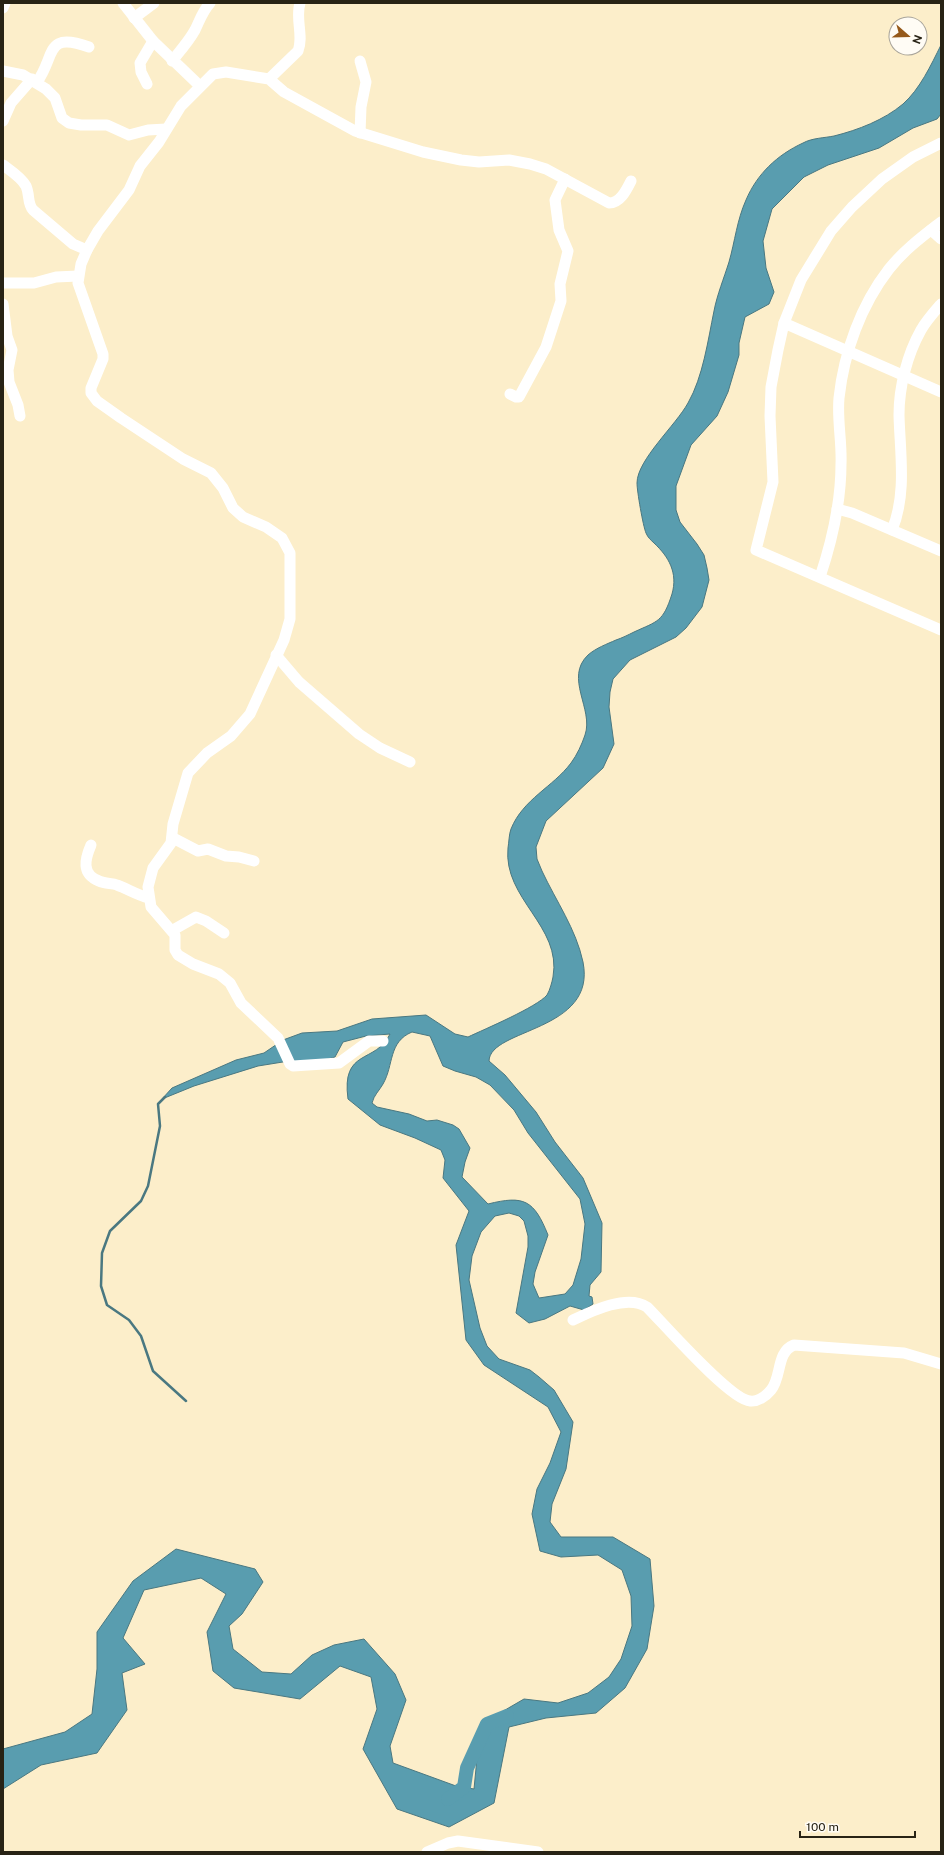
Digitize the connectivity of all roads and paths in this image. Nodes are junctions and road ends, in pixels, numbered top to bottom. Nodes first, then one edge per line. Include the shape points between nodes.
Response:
1 (5, 3) edge
2 (124, 3) edge
3 (154, 3) edge
4 (210, 3) edge
5 (300, 3) edge
6 (3, 8) edge
7 (134, 18) junction
8 (153, 41) junction
9 (89, 47) dead end
10 (172, 61) junction
11 (360, 61) dead end
12 (3, 71) edge
13 (269, 79) junction
14 (34, 80) junction
15 (147, 84) dead end
16 (200, 86) junction
17 (3, 120) edge
18 (166, 130) junction
19 (360, 133) junction
20 (941, 147) edge
21 (3, 165) edge
22 (565, 179) junction
23 (631, 181) dead end
24 (941, 222) edge
25 (931, 230) junction
26 (941, 238) edge
27 (87, 250) junction
28 (78, 276) junction
29 (3, 283) edge
30 (3, 304) edge
31 (941, 304) edge
32 (930, 318) junction
33 (941, 322) edge
34 (784, 324) junction
35 (849, 352) junction
36 (904, 376) junction
37 (941, 392) edge
38 (510, 394) dead end
39 (20, 416) dead end
40 (837, 509) junction
41 (892, 530) junction
42 (941, 551) edge
43 (820, 577) junction
44 (941, 630) edge
45 (276, 655) junction
46 (410, 762) dead end
47 (173, 838) junction
48 (90, 845) dead end
49 (254, 862) dead end
50 (149, 898) junction
51 (173, 930) junction
52 (224, 933) dead end
53 (383, 1041) dead end
54 (573, 1320) dead end
55 (941, 1364) edge
56 (428, 1852) edge
57 (538, 1852) edge

1 - 6 street
2 - 7 street
3 - 7 street
4 - 10 street via 189,39
5 - 13 street via 298,51
7 - 8 street
8 - 10 street
8 - 15 street via 140,63
9 - 14 street via 73,41 61,42 52,50
10 - 16 street
11 - 19 street via 366,82 361,107
12 - 14 street
13 - 16 street via 220,72
13 - 19 street via 284,92
14 - 17 street via 11,103
14 - 18 street via 55,98 62,118 69,123 107,125 129,135 148,130
16 - 18 street via 181,106
18 - 27 street via 140,166 129,190
19 - 22 street via 423,152 461,160 509,160 530,164
20 - 34 street via 913,157 882,179 852,207 831,231 816,254
21 - 27 street via 22,181 33,210 73,244
22 - 23 street via 609,203 618,200
22 - 38 street via 555,200 559,230 568,251 560,284 561,301 551,335 531,378 519,397
24 - 25 street
25 - 26 street
25 - 35 street via 916,240 890,268 873,293 859,319
27 - 28 street
28 - 29 street via 56,277 34,283
28 - 45 street via 80,292 103,354 91,388 91,393 97,401 183,459 211,473 223,488 233,508 243,517 274,532 287,545 291,563 290,619 284,640
30 - 39 street via 6,331 12,350 8,370 9,382
31 - 32 street
32 - 33 street
32 - 36 street via 921,330 909,356
34 - 35 street
34 - 43 street via 772,387 770,416 773,482 756,550
35 - 36 street
35 - 40 street via 839,398 841,464
36 - 37 street
36 - 41 street via 899,415 902,450 901,486 898,515
40 - 41 street
40 - 43 street
41 - 42 street
43 - 44 street
45 - 46 street via 298,682 359,734 380,748
45 - 47 street via 250,714 231,736 207,754 188,773 173,824
47 - 49 street via 198,851 208,849
47 - 50 street via 151,874
48 - 50 street via 85,866 92,877
50 - 51 street via 151,907
51 - 52 street via 196,917
51 - 53 street via 178,955 225,978 241,1003 278,1038 290,1064 299,1066 339,1063 369,1041
54 - 55 street via 599,1308 639,1302 647,1307 712,1374 740,1398 751,1402 771,1391 776,1383 783,1355 787,1349 794,1346 904,1353
56 - 57 street via 458,1841

